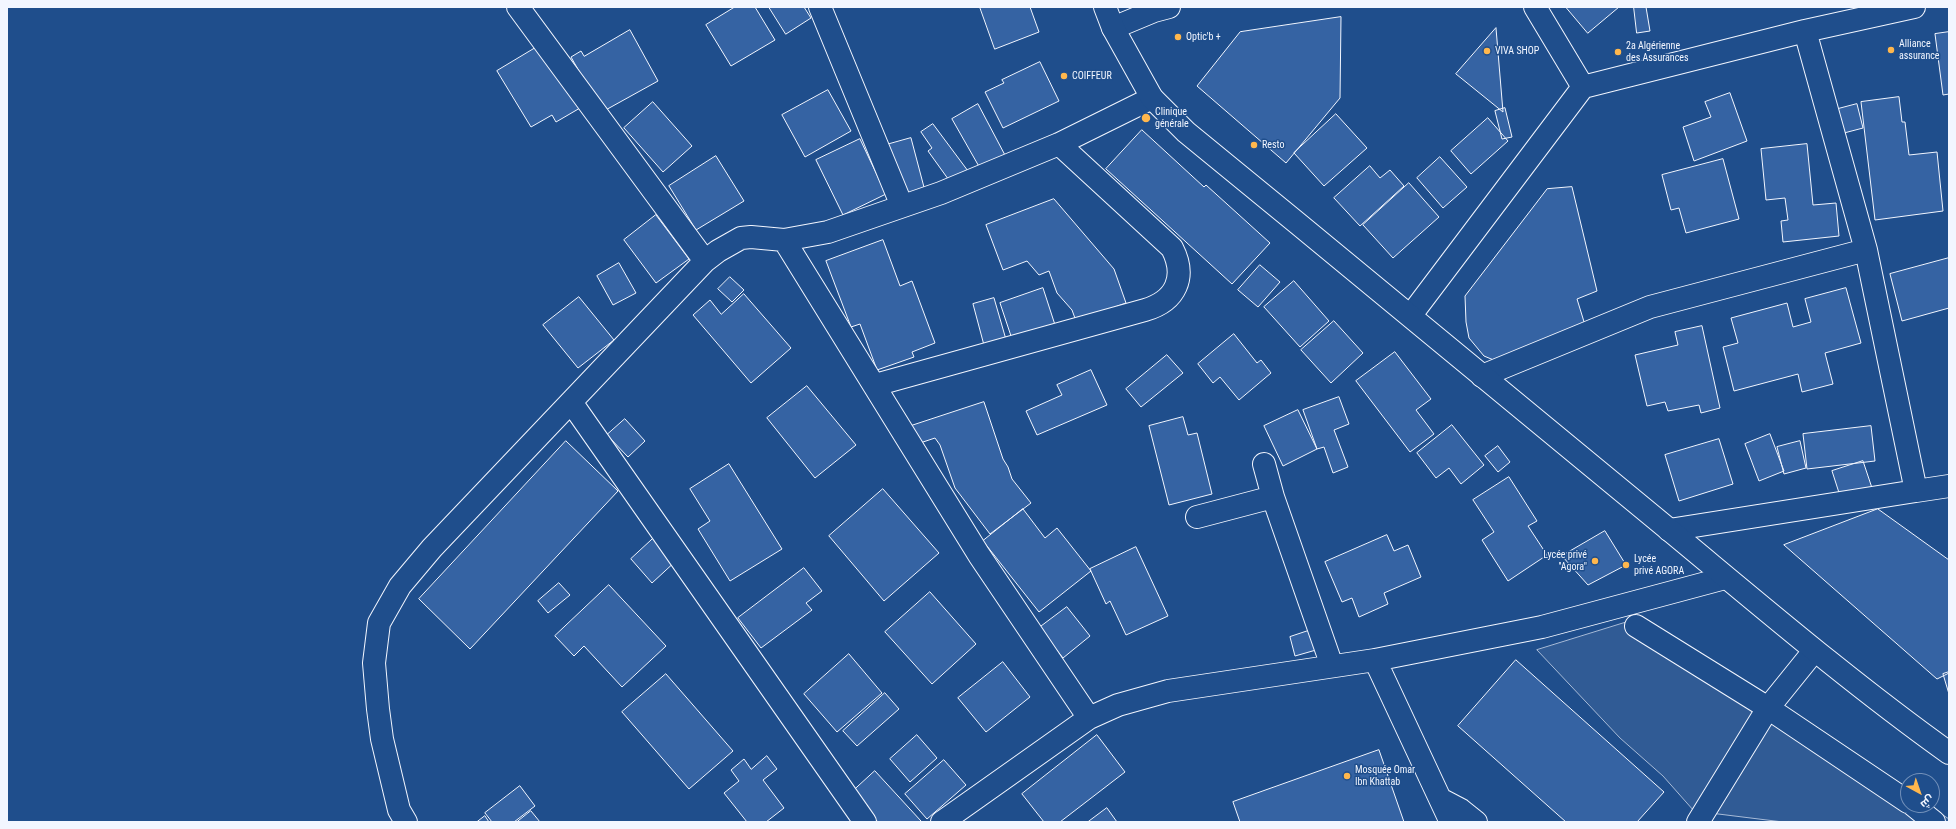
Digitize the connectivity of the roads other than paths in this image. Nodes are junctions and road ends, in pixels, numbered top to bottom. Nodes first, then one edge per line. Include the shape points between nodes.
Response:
1 (518, 7) edge
2 (820, 7) edge
3 (1105, 7) edge
4 (1169, 7) edge
5 (1535, 7) edge
6 (1914, 7) edge
7 (1113, 28) junction
8 (1805, 31) junction
9 (1583, 88) junction
10 (1152, 98) junction
11 (1060, 144) junction
12 (902, 206) junction
13 (784, 240) junction
14 (1866, 250) junction
15 (704, 261) junction
16 (1411, 315) junction
17 (1482, 376) junction
18 (875, 385) junction
19 (571, 402) junction
20 (1264, 464) dead end
21 (1949, 486) edge
22 (1916, 491) junction
23 (1273, 497) junction
24 (1197, 517) dead end
25 (1668, 530) junction
26 (1725, 578) junction
27 (1636, 626) dead end
28 (1814, 651) junction
29 (1375, 660) junction
30 (1332, 666) junction
31 (1768, 708) junction
32 (1089, 718) junction
33 (1949, 753) edge
34 (1900, 797) edge
35 (1440, 799) junction
36 (1923, 813) edge
37 (406, 822) edge
38 (865, 822) edge
39 (942, 822) edge
40 (1450, 822) edge
41 (1476, 822) edge
42 (1698, 822) edge
43 (1934, 822) edge

1 - 15 street
2 - 12 street
3 - 7 street
4 - 7 street
5 - 9 street
6 - 8 street
7 - 10 street
8 - 9 street
8 - 14 street
9 - 16 street
10 - 11 street
10 - 16 street via 1186,132
11 - 12 street via 982,177
11 - 18 street via 1172,248 1178,260 1180,274 1169,298 1158,306 1145,310
12 - 13 street via 828,232
13 - 15 street via 741,238
13 - 18 street
14 - 17 street via 1650,307
14 - 22 street
15 - 19 street
16 - 17 street
17 - 25 street
18 - 32 street via 979,554
19 - 37 street via 432,548 400,586 380,623 374,663 382,740 399,810
19 - 38 street
20 - 23 street
21 - 22 street
22 - 25 street
23 - 24 street
23 - 30 street
25 - 26 street
26 - 28 street
26 - 29 street via 1542,627
27 - 31 street
28 - 31 street
28 - 33 street
29 - 30 street
29 - 35 street
30 - 32 street via 1168,691 1118,704
31 - 34 street
31 - 42 street
32 - 39 street
35 - 40 street
35 - 41 street via 1461,810
36 - 43 street

